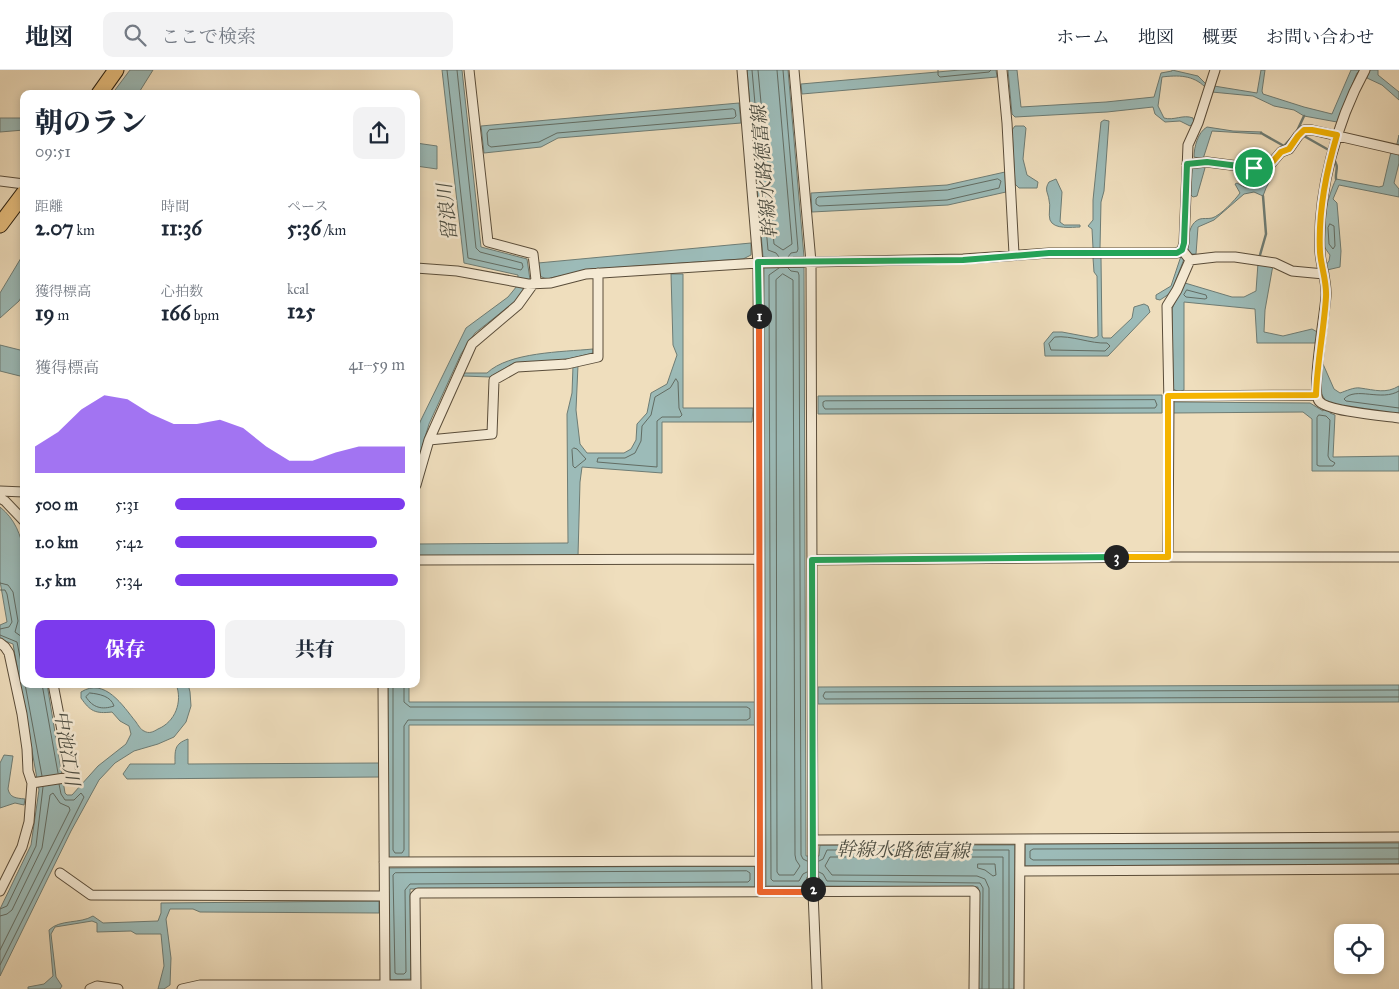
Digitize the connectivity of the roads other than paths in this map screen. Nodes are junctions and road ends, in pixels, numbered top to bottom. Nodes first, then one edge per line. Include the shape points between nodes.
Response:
1 (116, 70) edge
2 (469, 70) edge
3 (742, 70) edge
4 (794, 70) edge
5 (1002, 70) edge
6 (1215, 70) edge
7 (1365, 70) edge
8 (102, 90) edge
9 (1337, 135) junction
10 (1397, 150) edge
11 (1187, 164) junction
12 (0, 181) edge
13 (20, 184) edge
14 (20, 198) edge
15 (0, 225) edge
16 (1014, 254) junction
17 (1186, 255) junction
18 (758, 262) junction
19 (811, 262) junction
20 (420, 268) edge
21 (598, 273) junction
22 (1324, 274) junction
23 (531, 284) junction
24 (1316, 395) junction
25 (1169, 403) junction
26 (1399, 418) edge
27 (429, 440) junction
28 (420, 471) edge
29 (0, 491) edge
30 (20, 492) edge
31 (0, 498) edge
32 (20, 517) edge
33 (1168, 557) junction
34 (1399, 557) edge
35 (759, 559) junction
36 (420, 560) edge
37 (812, 560) junction
38 (0, 643) edge
39 (54, 688) edge
40 (383, 688) edge
41 (32, 783) junction
42 (1399, 837) edge
43 (1020, 839) junction
44 (813, 840) junction
45 (760, 861) junction
46 (384, 862) junction
47 (1399, 869) edge
48 (1020, 871) junction
49 (60, 873) dead end
50 (0, 891) edge
51 (760, 892) junction
52 (813, 892) junction
53 (384, 896) junction
54 (385, 985) junction
55 (285, 987) edge
56 (416, 987) edge
57 (90, 989) edge
58 (118, 989) edge
59 (182, 989) edge
60 (817, 989) edge
61 (974, 989) edge
62 (1019, 989) edge

1 - 8 highway
2 - 23 street via 488,242 533,254 536,280
3 - 18 street
4 - 19 street
5 - 16 street
6 - 11 street via 1188,145
7 - 9 street
9 - 10 street
9 - 11 street via 1304,130 1269,166
9 - 22 street via 1320,227
11 - 17 street
12 - 13 street
14 - 15 highway
16 - 17 street
16 - 19 street via 963,260
17 - 22 street via 1235,257 1274,263 1292,271
17 - 25 street via 1176,292 1167,306
18 - 19 street
18 - 21 street
18 - 35 street
19 - 37 street
20 - 23 street via 457,271
21 - 23 street
21 - 27 street via 598,357 567,364 517,367 494,380 492,434
22 - 24 street via 1326,297
23 - 27 street via 518,305 472,344
24 - 25 street
24 - 26 street via 1318,401 1329,407
25 - 33 street
27 - 28 street
29 - 30 street
31 - 32 street
33 - 34 street
33 - 37 street
35 - 36 street
35 - 45 street
37 - 44 street
38 - 41 street via 9,653
39 - 41 street via 71,777
40 - 46 street
41 - 50 street via 29,822 22,847
42 - 43 street
43 - 44 street
43 - 48 street
44 - 52 street
45 - 46 street
45 - 51 street
46 - 53 street
47 - 48 street
48 - 62 street
49 - 53 street via 91,895
51 - 52 street
51 - 56 street via 418,894 415,896
52 - 60 street
52 - 61 street via 973,892
53 - 54 street
54 - 55 street
54 - 56 street
55 - 59 street via 200,985
57 - 58 street via 97,986

